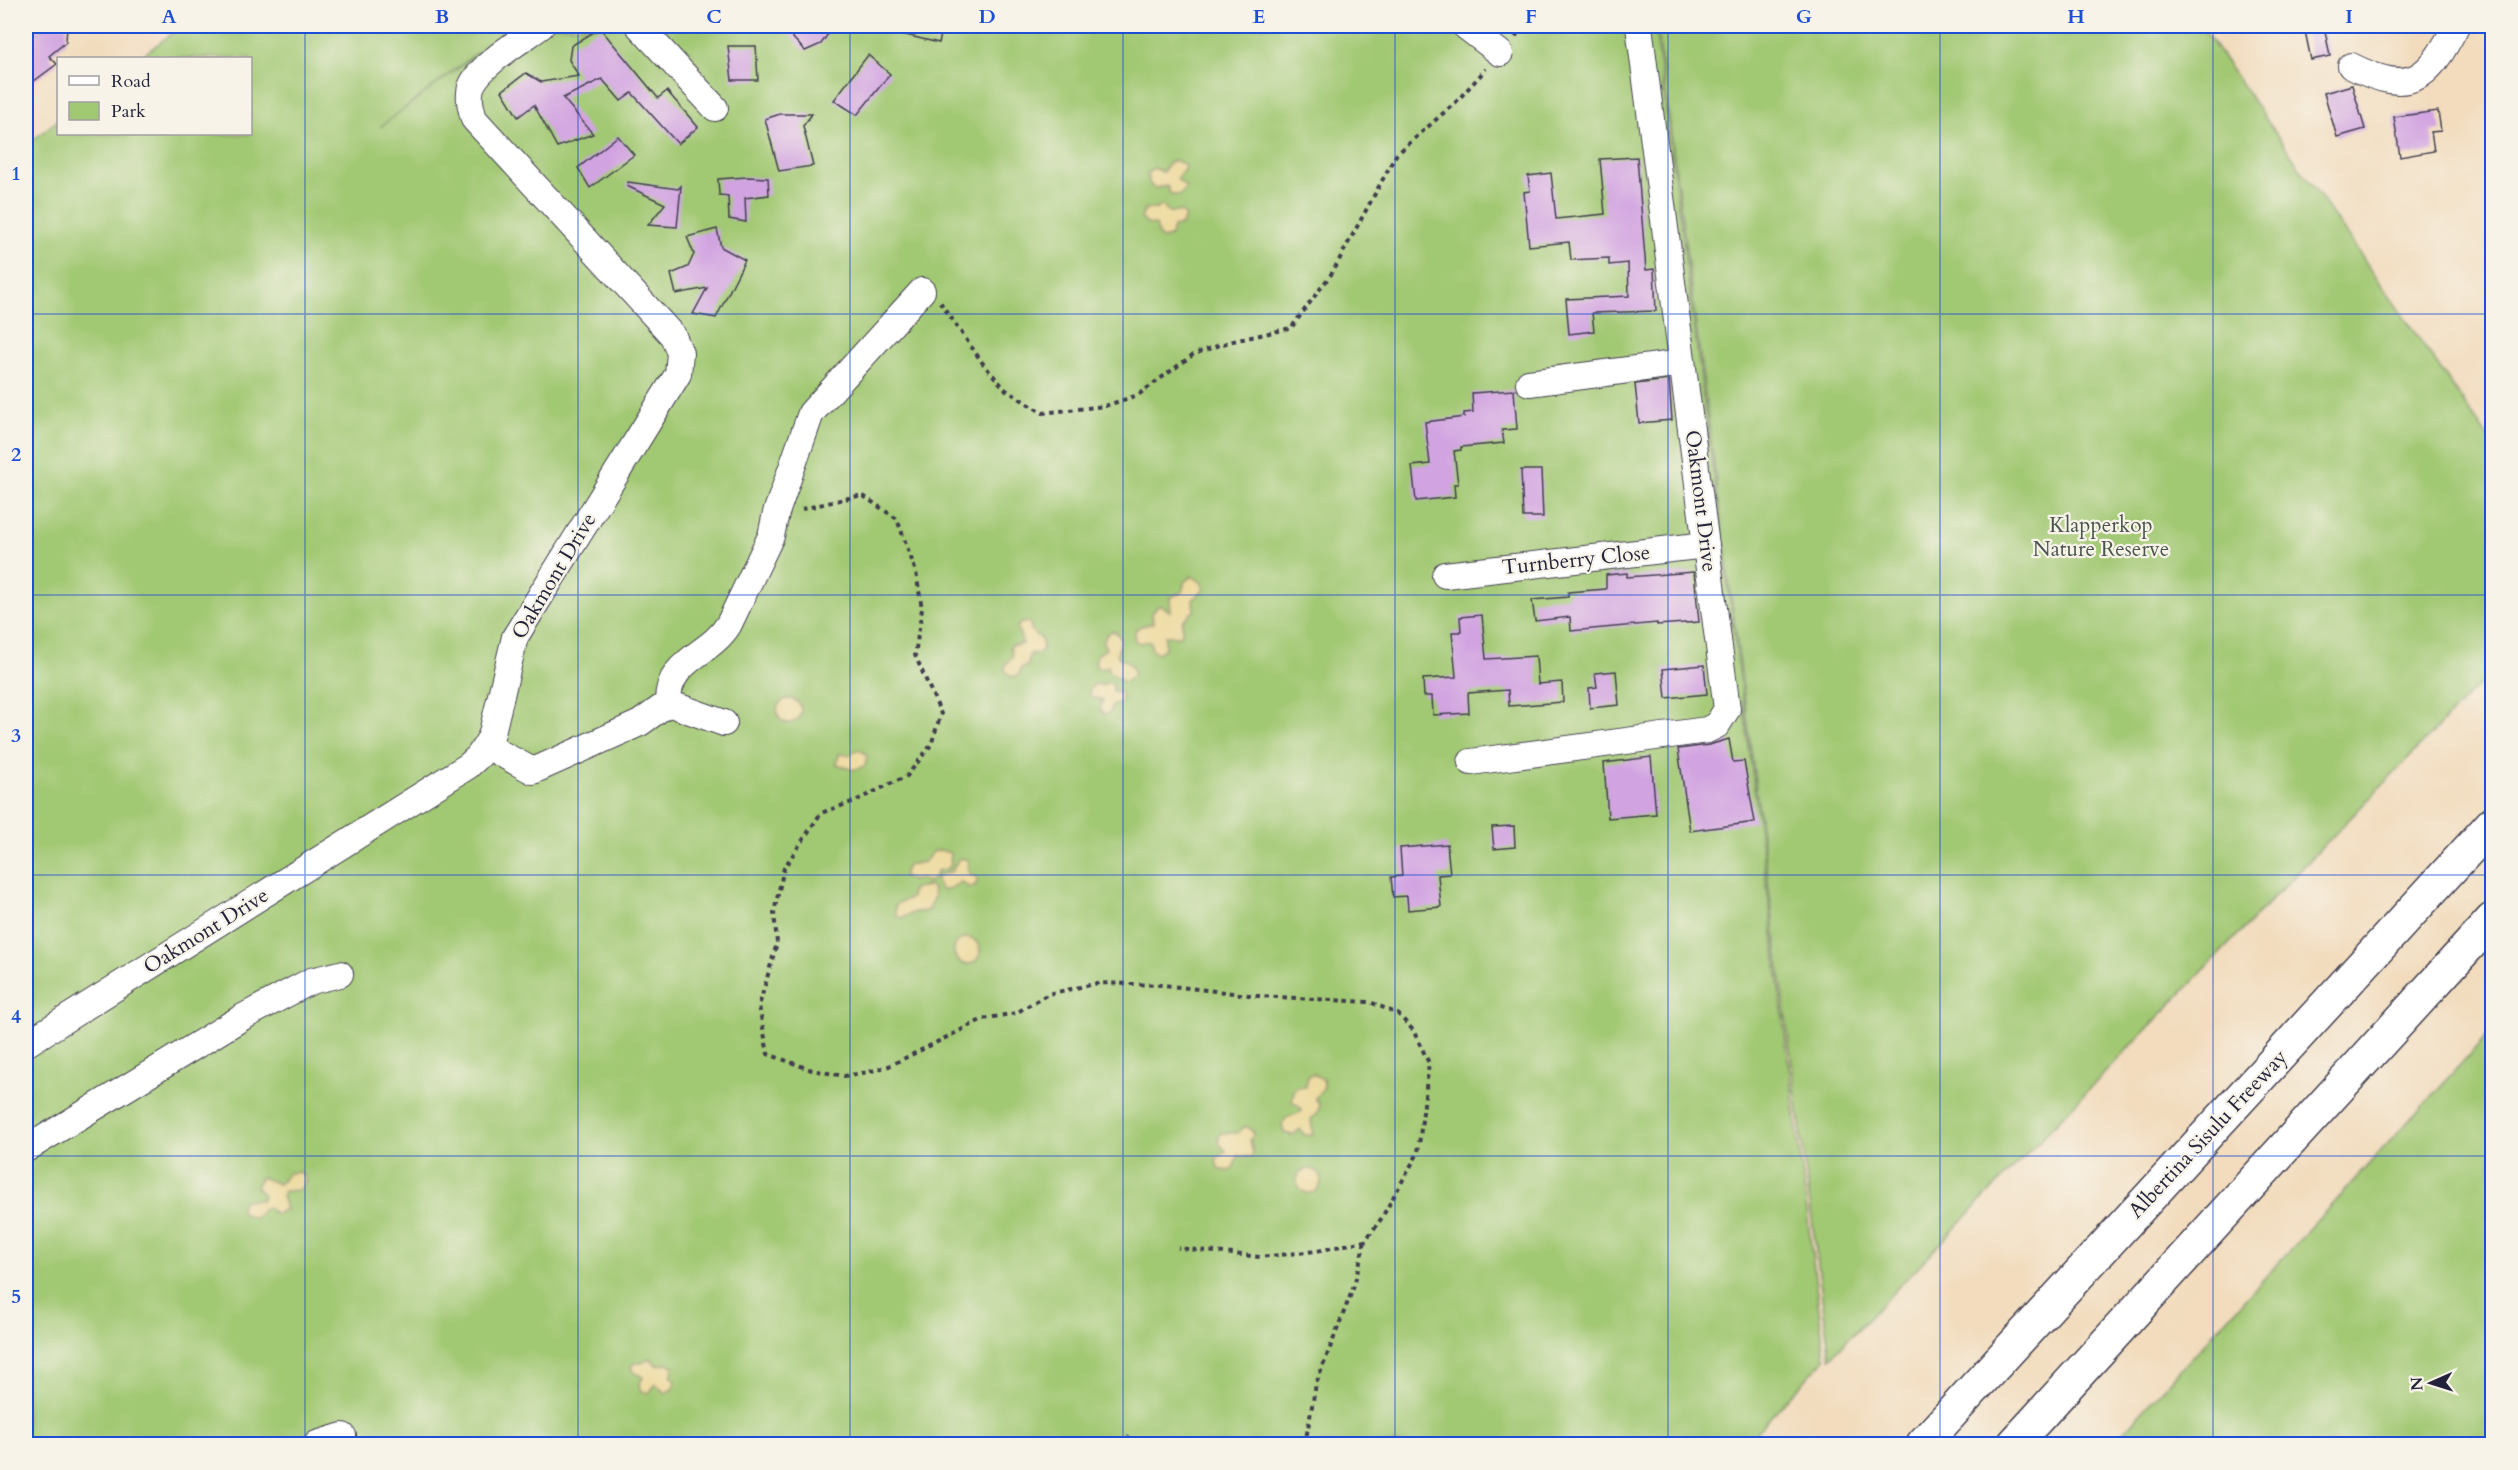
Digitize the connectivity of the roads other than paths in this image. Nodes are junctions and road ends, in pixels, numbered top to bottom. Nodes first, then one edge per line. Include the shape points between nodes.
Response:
1 (541, 26) edge
2 (639, 26) edge
3 (1464, 26) edge
4 (1639, 26) edge
5 (2456, 26) edge
6 (1500, 54) road end
7 (2351, 66) dead end
8 (715, 108) dead end
9 (922, 291) road end
10 (1682, 363) junction
11 (1529, 383) dead end
12 (1706, 545) junction
13 (1445, 575) dead end
14 (668, 703) junction
15 (724, 723) dead end
16 (487, 746) junction
17 (1471, 762) dead end
18 (2493, 824) edge
19 (2493, 920) edge
20 (340, 974) dead end
21 (26, 1044) edge
22 (26, 1149) edge
23 (343, 1436) dead end
24 (317, 1444) edge
25 (1923, 1444) edge
26 (2014, 1444) edge

1 - 16 street, Oakmont Drive via 481,72 471,85 474,119 673,336 681,359 674,381 515,637 495,727
2 - 8 street
3 - 6 street
4 - 10 street, Oakmont Drive
5 - 7 street via 2436,60 2418,79 2385,80
9 - 14 street via 811,413 771,536 722,636 679,668 667,692
10 - 11 street
10 - 12 street, Oakmont Drive
12 - 13 street, Turnberry Close
12 - 17 street, Oakmont Drive via 1727,701 1726,714 1717,725 1701,731
14 - 15 street
14 - 16 street via 640,723 533,771
16 - 21 street, Oakmont Drive via 468,766
18 - 25 highway, Albertina Sisulu Freeway
19 - 26 highway
20 - 22 street via 311,981 243,1017
23 - 24 street

